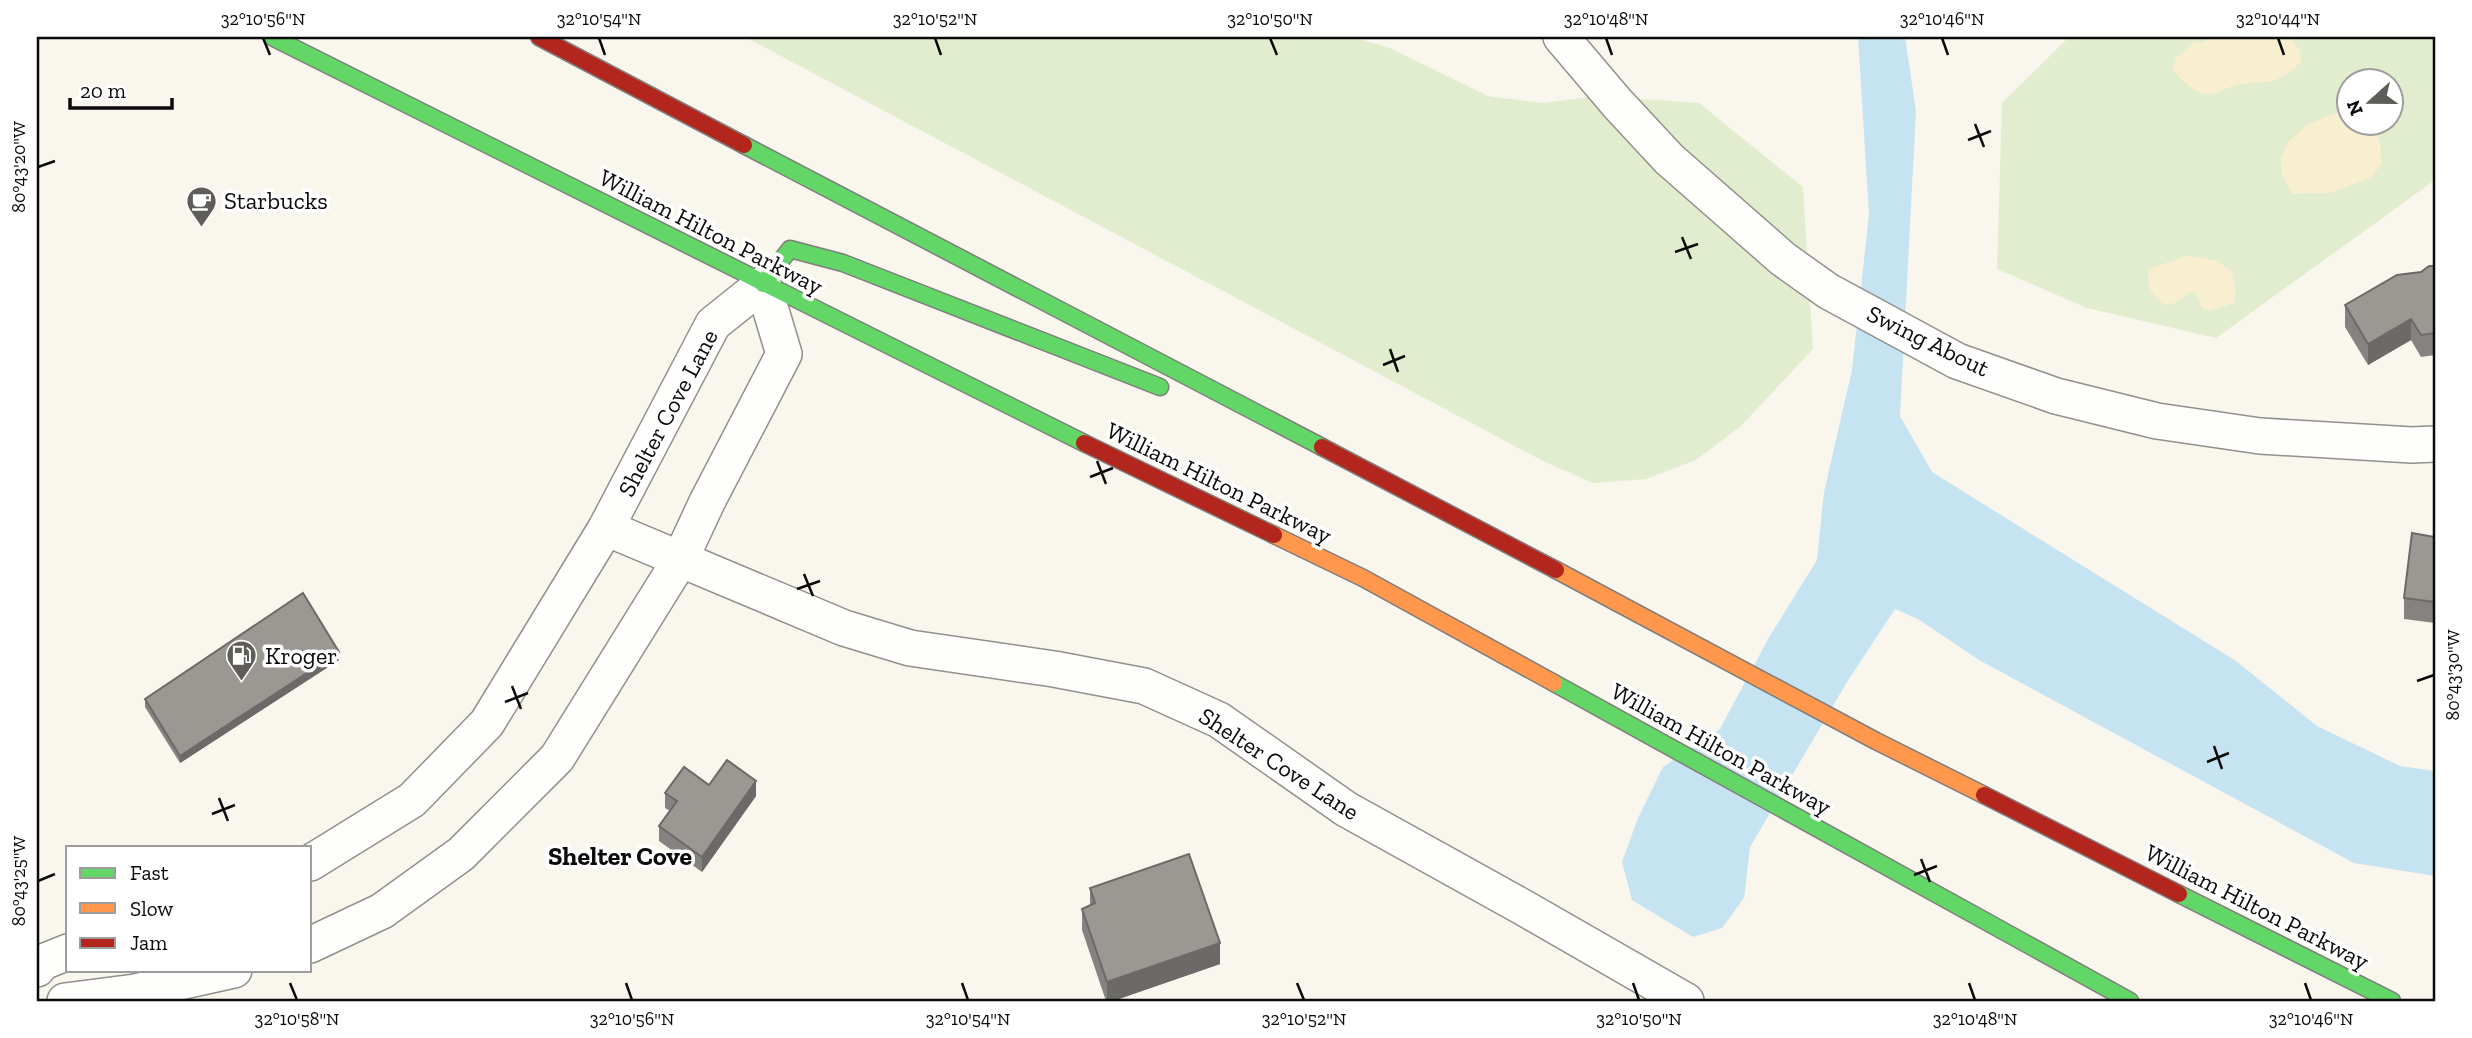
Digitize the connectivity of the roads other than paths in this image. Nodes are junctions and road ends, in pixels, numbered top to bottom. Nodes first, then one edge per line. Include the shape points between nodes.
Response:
1 (272, 37) edge
2 (539, 37) edge
3 (1562, 37) edge
4 (763, 284) junction
5 (1175, 393) dead end
6 (1213, 408) dead end
7 (2435, 444) edge
8 (1340, 457) junction
9 (606, 528) junction
10 (680, 560) junction
11 (312, 862) edge
12 (312, 943) edge
13 (66, 953) edge
14 (37, 969) edge
15 (225, 972) edge
16 (37, 993) edge
17 (58, 1001) edge
18 (65, 1001) edge
19 (1686, 1001) edge
20 (2130, 1001) edge
21 (2392, 1001) edge

1 - 4 highway, William Hilton Parkway
2 - 8 highway, William Hilton Parkway
3 - 7 street, Swing About via 1669,159 1783,259 1847,302 1957,361 2044,392 2157,421 2260,436
4 - 5 highway via 790,249 844,263
4 - 9 street, Shelter Cove Lane via 713,324
4 - 10 street via 784,354
4 - 20 highway, William Hilton Parkway via 1363,578
6 - 8 highway
8 - 21 highway, William Hilton Parkway via 1876,741
9 - 10 street, Shelter Cove Lane
9 - 11 street, Shelter Cove Lane via 487,723 412,800
10 - 12 street via 557,758 461,854 382,911
10 - 19 street, Shelter Cove Lane via 844,628 910,648 1144,685 1219,720 1346,809
13 - 14 street
15 - 18 street via 135,992
16 - 17 street

